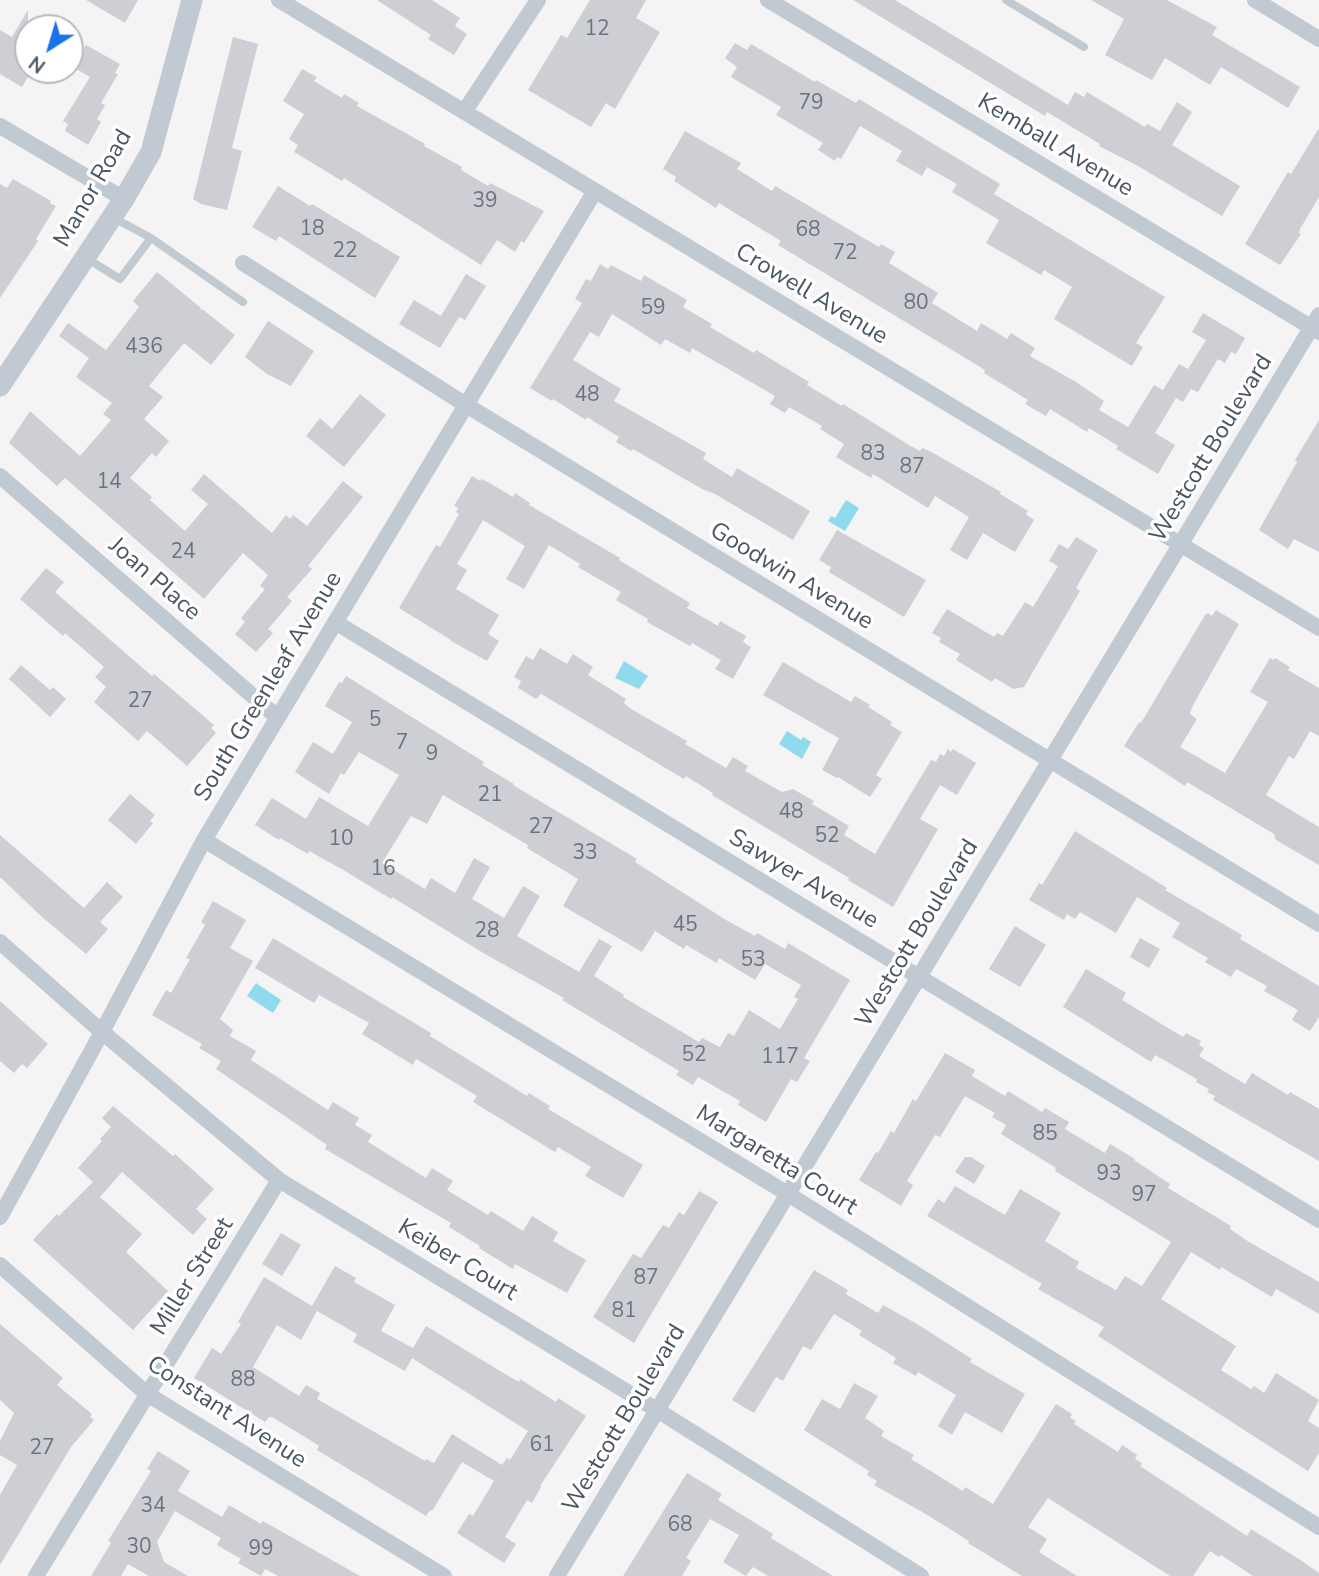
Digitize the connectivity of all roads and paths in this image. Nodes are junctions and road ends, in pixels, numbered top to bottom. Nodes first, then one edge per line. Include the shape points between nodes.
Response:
1 (192, 0) edge
2 (279, 0) edge
3 (538, 0) edge
4 (768, 0) edge
5 (1006, 0) edge
6 (1255, 0) edge
7 (1319, 39) edge
8 (1084, 47) dead end
9 (464, 112) junction
10 (0, 126) edge
11 (595, 191) junction
12 (124, 199) junction
13 (111, 217) junction
14 (151, 238) junction
15 (85, 257) junction
16 (243, 263) dead end
17 (243, 302) dead end
18 (1317, 325) edge
19 (0, 386) edge
20 (466, 405) junction
21 (0, 477) edge
22 (1181, 544) junction
23 (335, 622) junction
24 (1319, 628) edge
25 (277, 717) junction
26 (1049, 761) junction
27 (204, 841) junction
28 (1319, 924) edge
29 (0, 942) edge
30 (919, 977) junction
31 (102, 1032) junction
32 (279, 1180) junction
33 (788, 1194) junction
34 (0, 1217) edge
35 (1319, 1220) edge
36 (0, 1265) edge
37 (147, 1394) junction
38 (657, 1410) junction
39 (1319, 1527) edge
40 (36, 1576) edge
41 (444, 1576) edge
42 (556, 1576) edge
43 (922, 1576) edge

1 - 12 street, Manor Road via 151,152
2 - 9 street, Crowell Avenue
3 - 9 street
4 - 18 street, Kemball Avenue
5 - 8 lane
6 - 7 street
9 - 11 street, Crowell Avenue
10 - 12 street
11 - 20 street, South Greenleaf Avenue
11 - 22 street, Crowell Avenue
12 - 13 street, Manor Road
13 - 14 lane
13 - 15 street, Manor Road
14 - 15 lane via 120,279
14 - 17 lane
15 - 19 street, Manor Road
16 - 20 street, Goodwin Avenue
18 - 22 street, Westcott Boulevard
20 - 23 street, South Greenleaf Avenue
20 - 26 street, Goodwin Avenue
21 - 25 street, Joan Place
22 - 24 street, Crowell Avenue
22 - 26 street, Westcott Boulevard
23 - 25 street, South Greenleaf Avenue
23 - 30 street, Sawyer Avenue
25 - 27 street, South Greenleaf Avenue
26 - 28 street, Goodwin Avenue
26 - 30 street, Westcott Boulevard
27 - 31 street, South Greenleaf Avenue
27 - 33 street, Margaretta Court
29 - 31 street, Keiber Court
30 - 33 street, Westcott Boulevard
30 - 35 street, Sawyer Avenue
31 - 32 street, Keiber Court
31 - 34 street, South Greenleaf Avenue
32 - 37 street, Miller Street
32 - 38 street, Keiber Court
33 - 38 street, Westcott Boulevard
33 - 39 street, Margaretta Court
36 - 37 street, Constant Avenue
37 - 40 street, Miller Street
37 - 41 street, Constant Avenue
38 - 42 street, Westcott Boulevard
38 - 43 street, Keiber Court

